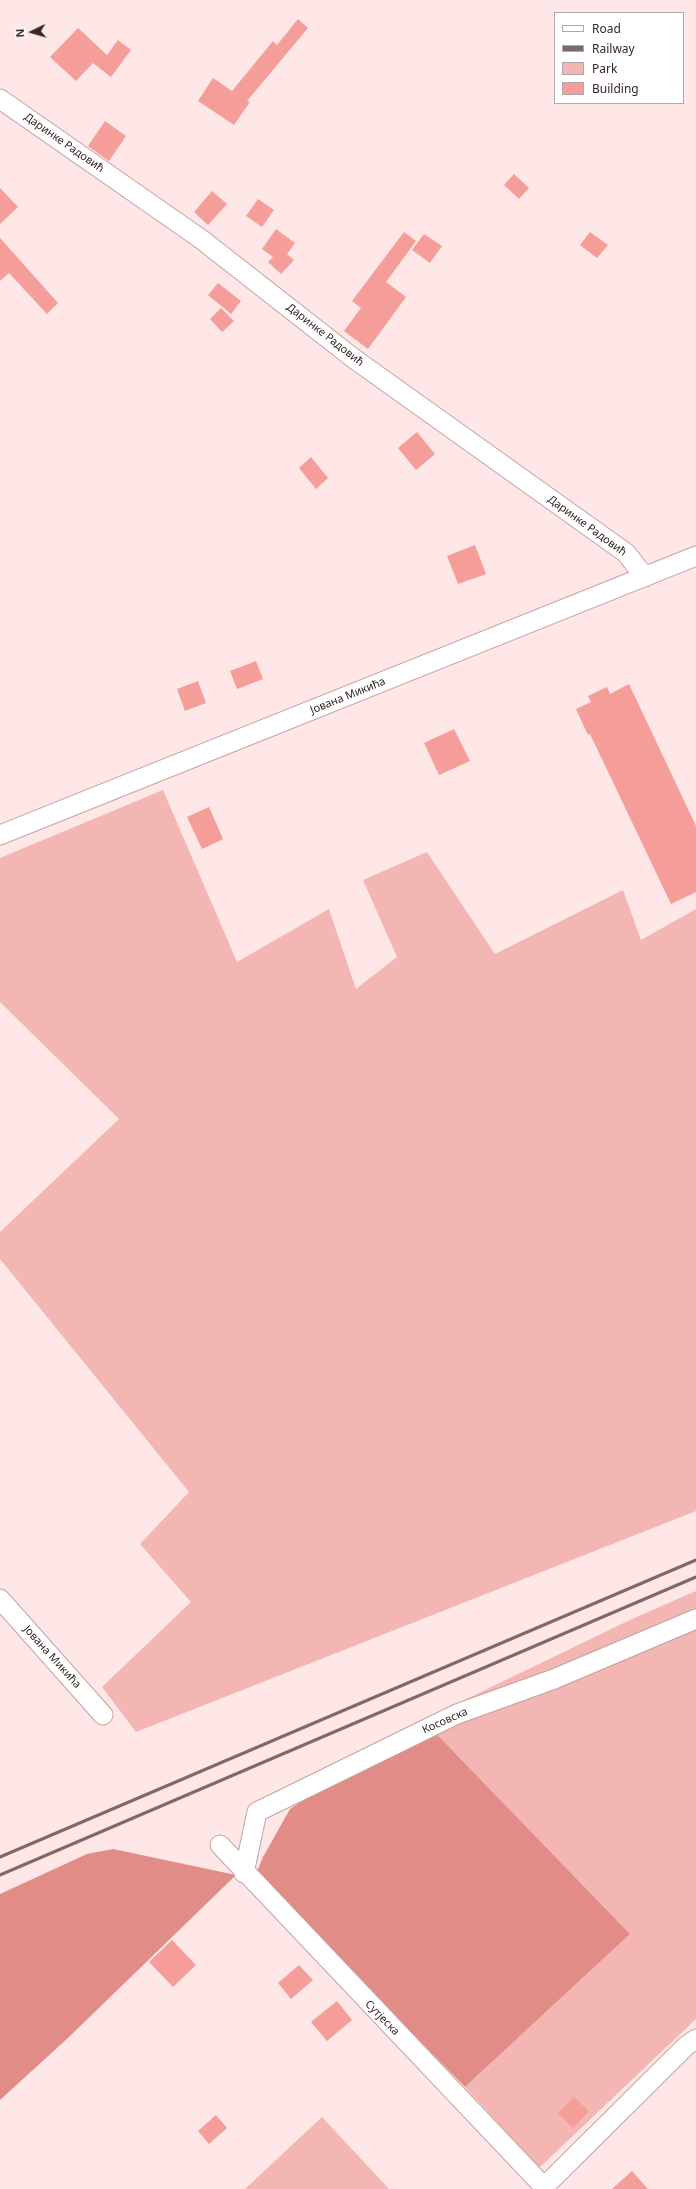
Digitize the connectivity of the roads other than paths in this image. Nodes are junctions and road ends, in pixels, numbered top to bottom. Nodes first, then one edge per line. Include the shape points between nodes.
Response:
1 (0, 99) edge
2 (696, 556) edge
3 (645, 576) junction
4 (0, 835) edge
5 (0, 1599) edge
6 (696, 1618) edge
7 (103, 1714) dead end
8 (220, 1845) dead end
9 (244, 1872) junction
10 (696, 2039) edge
11 (545, 2188) edge

1 - 3 street, Даринке Радовић via 201,239 353,358 626,553
2 - 3 street, Јована Микића
3 - 4 street, Јована Микића
5 - 7 street, Јована Микића
6 - 9 street, Косовска via 554,1679 457,1714 257,1812
8 - 9 street, Сутјеска
9 - 11 street, Сутјеска
10 - 11 street via 686,2046

